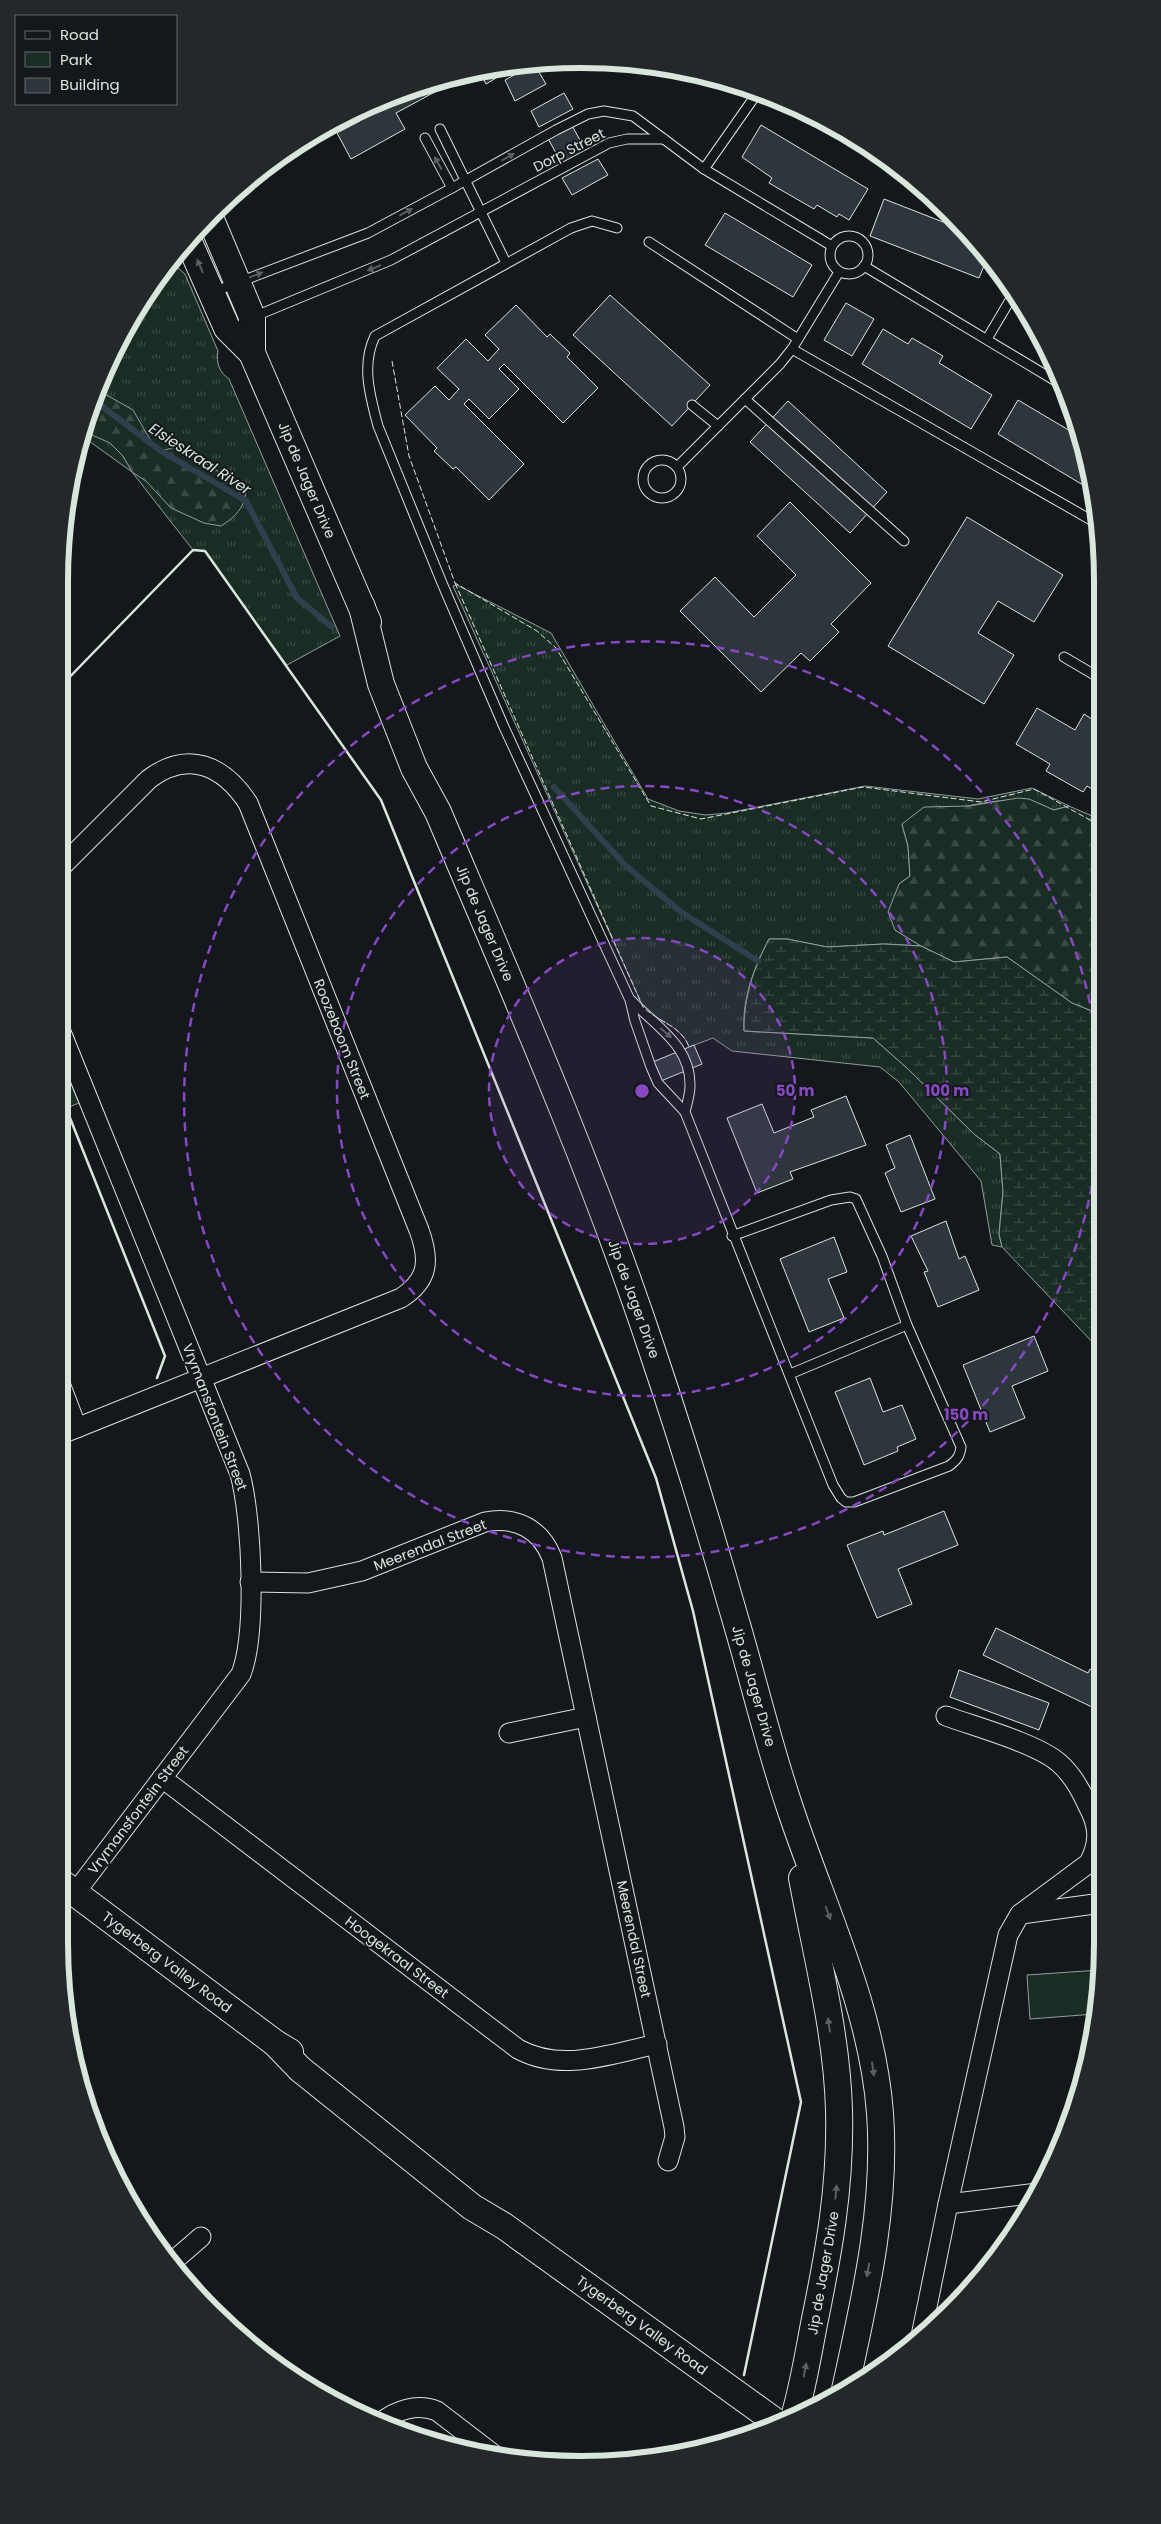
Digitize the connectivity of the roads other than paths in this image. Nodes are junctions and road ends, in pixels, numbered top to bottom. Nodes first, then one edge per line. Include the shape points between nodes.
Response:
1 (754, 98) edge
2 (440, 129) dead end
3 (425, 138) dead end
4 (664, 140) junction
5 (704, 169) junction
6 (466, 181) junction
7 (452, 188) junction
8 (480, 214) junction
9 (213, 224) edge
10 (617, 228) dead end
11 (649, 242) dead end
12 (832, 246) junction
13 (191, 247) edge
14 (506, 263) junction
15 (864, 266) junction
16 (839, 272) junction
17 (238, 282) junction
18 (211, 293) junction
19 (1010, 300) edge
20 (240, 323) junction
21 (798, 339) junction
22 (987, 339) junction
23 (792, 349) junction
24 (1052, 378) edge
25 (745, 399) junction
26 (692, 405) dead end
27 (718, 426) junction
28 (677, 467) junction
29 (1089, 519) edge
30 (904, 541) dead end
31 (1064, 657) dead end
32 (1094, 675) edge
33 (68, 861) edge
34 (630, 1000) junction
35 (68, 1049) edge
36 (685, 1112) junction
37 (732, 1236) junction
38 (907, 1325) junction
39 (790, 1374) junction
40 (202, 1377) junction
41 (68, 1404) edge
42 (77, 1428) junction
43 (68, 1432) edge
44 (250, 1582) junction
45 (946, 1716) dead end
46 (586, 1717) junction
47 (509, 1733) dead end
48 (162, 1778) junction
49 (787, 1801) junction
50 (1094, 1812) edge
51 (1094, 1854) edge
52 (68, 1886) edge
53 (68, 1888) edge
54 (1094, 1904) edge
55 (1020, 1914) junction
56 (657, 2044) junction
57 (668, 2161) dead end
58 (1028, 2194) edge
59 (948, 2204) junction
60 (201, 2237) dead end
61 (176, 2259) edge
62 (923, 2325) edge
63 (846, 2382) edge
64 (796, 2409) edge
65 (388, 2418) edge
66 (772, 2419) edge
67 (485, 2448) edge

1 - 5 lane
2 - 6 lane
7 -> 3 lane
4 - 5 lane
6 -> 4 lane, Dorp Street via 556,130 604,110 633,116
4 - 8 lane, Dorp Street via 627,139 608,143
5 - 12 lane
6 - 7 lane, Dorp Street
6 - 8 lane
17 -> 7 lane, Dorp Street via 368,232
8 - 14 lane
8 -> 20 lane, Dorp Street via 391,260
9 - 17 main road, Jip de Jager Drive
10 - 14 lane via 600,222 581,223
11 - 21 lane
12 - 15 lane via 847,236 859,239 867,248
12 - 16 lane via 831,263
18 -> 13 main road, Jip de Jager Drive
14 - 34 lane via 375,336 368,350 369,394 378,426 442,583
15 - 16 lane via 856,273
15 - 22 lane
16 - 21 lane
17 - 18 lane, Dorp Street
17 - 20 main road, Jip de Jager Drive
18 - 20 main road, Jip de Jager Drive
19 - 22 lane
20 - 49 main road, Jip de Jager Drive via 362,607 381,684 414,768 438,812 575,1136 695,1479
21 - 23 lane
22 - 24 lane
23 - 25 lane
23 - 29 lane
25 - 27 lane
25 - 30 lane
26 - 27 lane
27 - 28 lane
28 - 28 lane via 681,479 673,494 657,498 647,492 642,481 649,465 666,460
31 - 32 lane
33 - 40 street, Roozeboom Street via 160,771 190,763 206,766 226,776 248,803 424,1245 427,1258 421,1280 400,1298
34 - 36 lane via 658,1083
34 -> 36 lane via 680,1048 690,1086
35 - 40 street, Vrymansfontein Street
36 - 37 lane
37 - 38 lane via 831,1200 850,1196 856,1199 882,1256
37 - 39 lane
38 - 39 lane
38 - 39 lane via 961,1447 960,1455 949,1466 854,1502 846,1502 833,1485
40 - 42 street, Roozeboom Street
40 - 44 street, Vrymansfontein Street via 243,1487 248,1516
41 - 42 street
42 - 43 street, Roozeboom Street
44 - 46 street, Meerendal Street via 308,1583 342,1577 486,1522 518,1522 536,1533 549,1549
44 - 48 street, Vrymansfontein Street via 248,1648 240,1674
45 - 50 street via 1040,1750 1059,1762
46 - 47 street
46 - 56 street, Meerendal Street
48 - 52 street, Vrymansfontein Street
48 - 56 street, Hoogekraal Street via 528,2055 572,2062
49 -> 63 main road, Jip de Jager Drive via 846,1962 872,2058 880,2111 877,2222
64 -> 49 main road, Jip de Jager Drive via 832,2234 839,2108 826,2005
51 - 55 street via 1089,1863
53 - 66 main road, Tygerberg Valley Road via 275,2043 309,2062 365,2102 483,2199 504,2226
54 - 55 street
55 - 59 street via 1008,1935
56 - 57 street, Meerendal Street via 675,2137
58 - 59 street
59 - 62 street
60 - 61 street
65 - 67 street via 401,2410 428,2407

